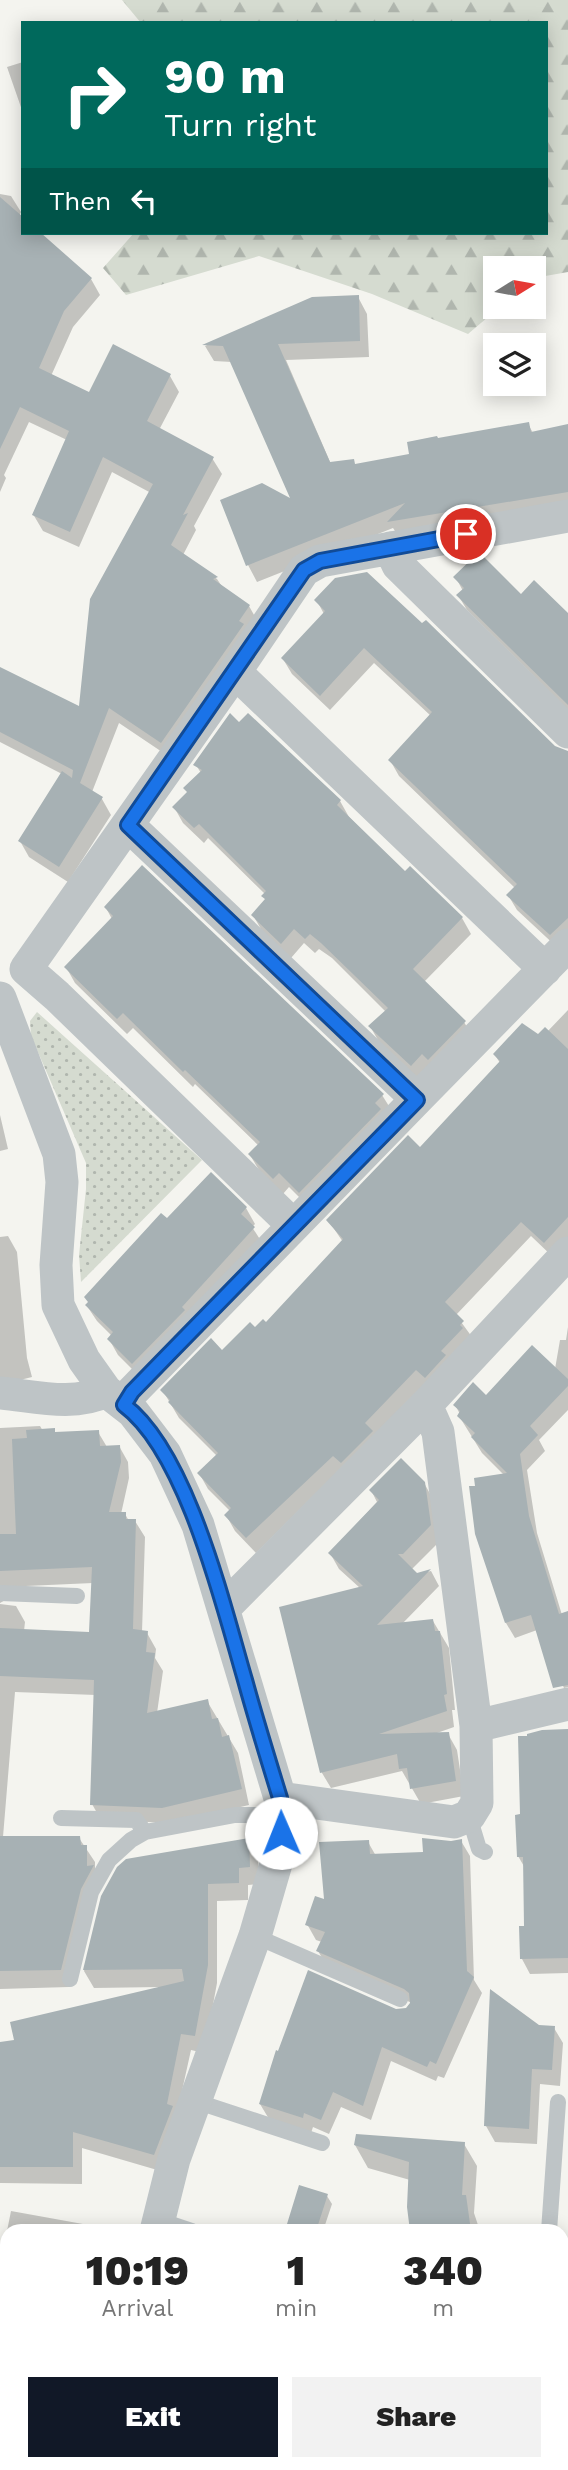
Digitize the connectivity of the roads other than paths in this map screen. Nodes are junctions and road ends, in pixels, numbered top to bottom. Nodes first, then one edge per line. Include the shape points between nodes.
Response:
1 (568, 516) edge
2 (390, 548) junction
3 (235, 672) junction
4 (568, 732) edge
5 (128, 825) junction
6 (568, 945) edge
7 (26, 969) junction
8 (545, 969) junction
9 (0, 999) edge
10 (417, 1100) junction
11 (293, 1225) junction
12 (568, 1253) edge
13 (0, 1394) edge
14 (115, 1398) junction
15 (426, 1405) junction
16 (0, 1593) edge
17 (77, 1596) dead end
18 (224, 1608) junction
19 (568, 1704) edge
20 (476, 1726) junction
21 (281, 1807) junction
22 (469, 1816) junction
23 (61, 1818) dead end
24 (145, 1832) junction
25 (485, 1852) dead end
26 (255, 1936) junction
27 (70, 1979) dead end
28 (400, 1998) dead end
29 (195, 2101) junction
30 (558, 2102) dead end
31 (322, 2143) dead end
32 (158, 2224) edge
33 (549, 2224) edge

1 - 2 street
2 - 3 street via 320,561 304,570
2 - 4 street via 398,565
3 - 5 street
3 - 8 street
5 - 7 street
5 - 10 street
6 - 8 street
7 - 9 street
7 - 11 street
8 - 10 street
9 - 14 street via 59,1154 58,1305 84,1360
10 - 11 street
11 - 14 street via 132,1392
12 - 15 street
13 - 14 street
14 - 18 street via 133,1412 165,1454 198,1525
15 - 18 street
15 - 20 street via 438,1432
16 - 17 lane
18 - 21 street
19 - 20 street
20 - 22 street via 477,1803
21 - 22 street via 454,1822
21 - 24 lane
21 - 26 street via 280,1850
22 - 25 lane via 479,1849
23 - 24 lane via 125,1818 136,1820
24 - 27 lane via 109,1860 90,1892
26 - 28 lane
26 - 29 street
29 - 31 lane
29 - 32 street via 174,2159
30 - 33 lane

